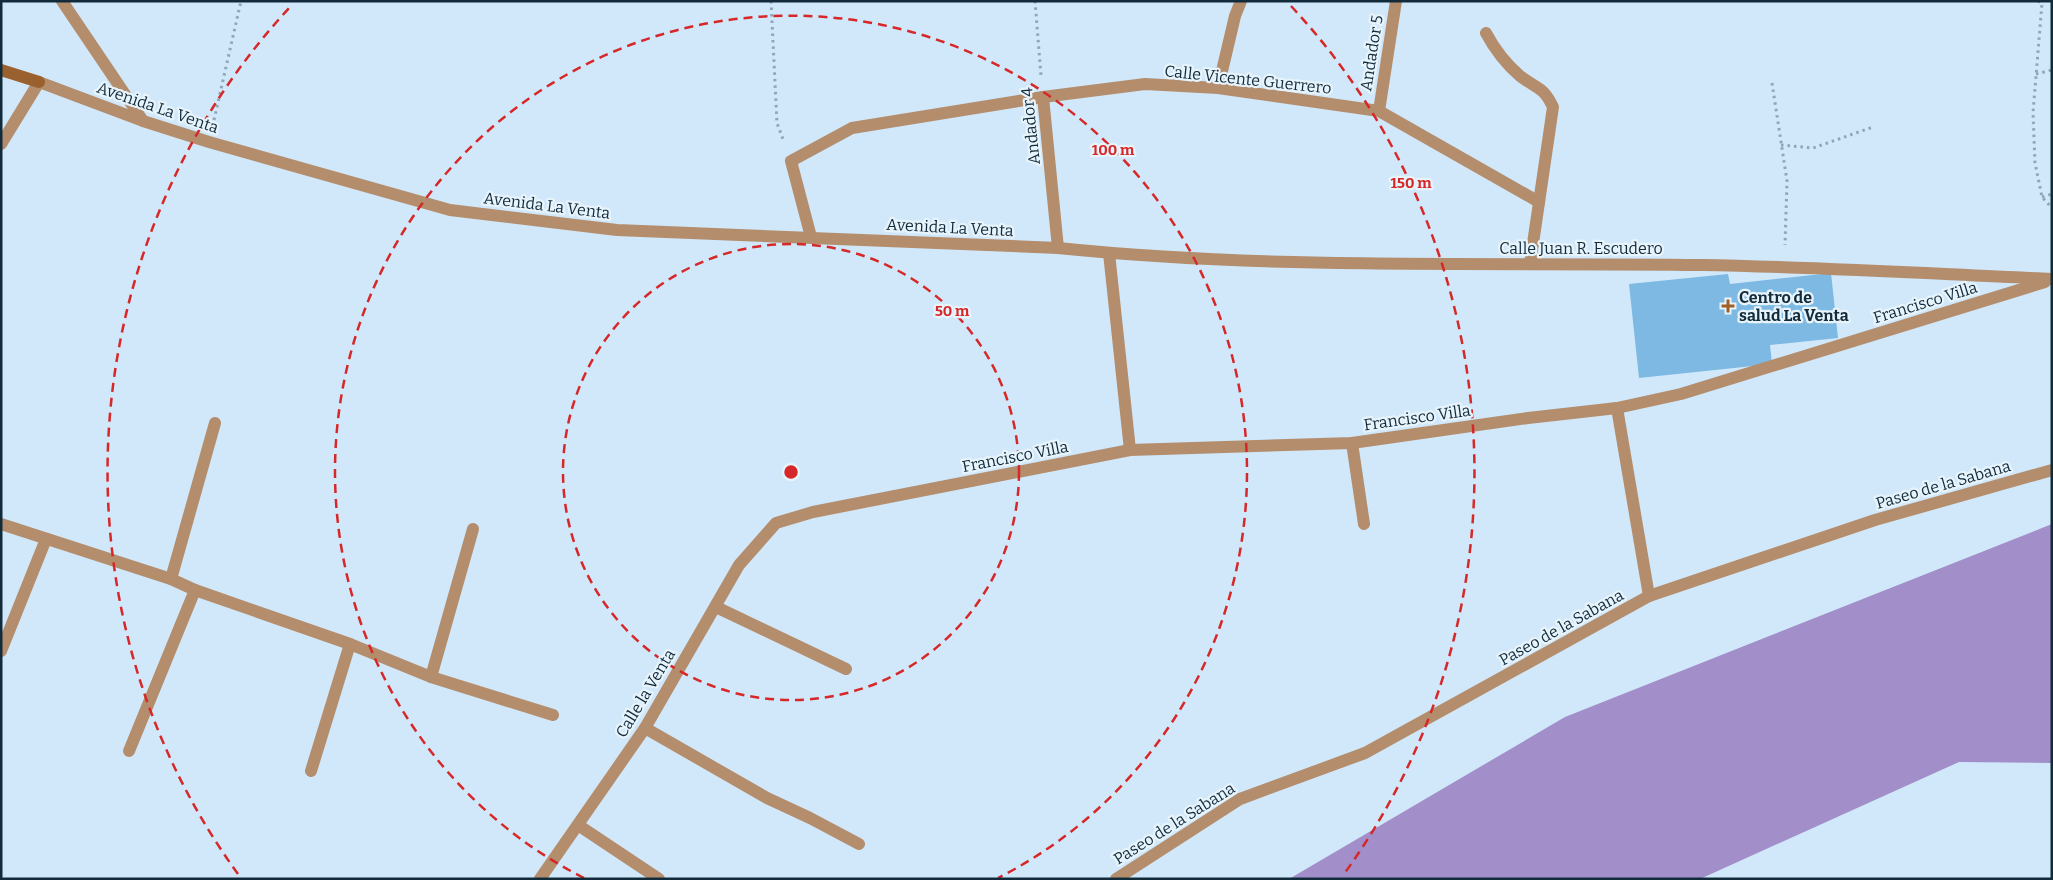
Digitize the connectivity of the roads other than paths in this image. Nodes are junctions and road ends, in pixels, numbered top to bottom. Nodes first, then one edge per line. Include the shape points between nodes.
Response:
1 (62, 1) edge
2 (1241, 1) edge
3 (1396, 1) edge
4 (1486, 33) dead end
5 (1, 70) edge
6 (39, 82) junction
7 (1218, 88) junction
8 (1043, 97) junction
9 (1379, 111) junction
10 (143, 121) junction
11 (1, 144) edge
12 (1539, 202) junction
13 (811, 237) junction
14 (1058, 248) junction
15 (1109, 253) junction
16 (1530, 264) junction
17 (2052, 280) edge
18 (1618, 408) junction
19 (215, 423) dead end
20 (1352, 443) junction
21 (1130, 450) junction
22 (2052, 470) edge
23 (776, 523) joint
24 (1, 524) edge
25 (1364, 524) dead end
26 (473, 529) dead end
27 (46, 539) junction
28 (171, 579) junction
29 (195, 590) junction
30 (1649, 596) junction
31 (716, 607) junction
32 (350, 644) junction
33 (1, 651) edge
34 (846, 670) dead end
35 (431, 678) junction
36 (553, 715) dead end
37 (645, 728) junction
38 (129, 751) dead end
39 (311, 770) dead end
40 (578, 825) junction
41 (859, 844) dead end
42 (540, 879) edge
43 (659, 879) edge
44 (1116, 879) edge

1 - 10 street
2 - 7 street
3 - 9 street, Andador 5
4 - 12 street via 1506,63 1546,93 1553,107
5 - 6 main road, Avenida La Venta
6 - 10 street, Avenida La Venta
6 - 11 street
7 - 8 street, Calle Vicente Guerrero via 1144,84
7 - 9 street, Calle Vicente Guerrero
8 - 13 street, Calle Vicente Guerrero via 852,128 791,161
8 - 14 street, Andador 4
9 - 12 street, Calle Vicente Guerrero
10 - 13 street, Avenida La Venta via 450,210 617,230
12 - 16 street
13 - 14 street, Avenida La Venta
14 - 15 street, Avenida La Venta
15 - 16 street, Calle Juan R. Escudero via 1294,262
15 - 21 street
16 - 17 street, Calle Juan R. Escudero via 1705,265
17 - 18 street, Francisco Villa via 1681,394
18 - 20 street, Francisco Villa
18 - 30 street
19 - 28 street
20 - 21 street, Francisco Villa
20 - 25 street
21 - 23 street, Francisco Villa via 823,510
22 - 30 street, Paseo de la Sabana via 1875,520
23 - 31 street, Calle la Venta via 739,565
24 - 27 street
26 - 35 street
27 - 28 street
27 - 33 street
28 - 29 street
29 - 32 street
29 - 38 street
30 - 44 street, Paseo de la Sabana via 1365,753 1240,799
31 - 34 street
31 - 37 street, Calle la Venta
32 - 35 street
32 - 39 street
35 - 36 street
37 - 40 street, Calle la Venta
37 - 41 street via 767,798
40 - 42 street, Calle la Venta
40 - 43 street

